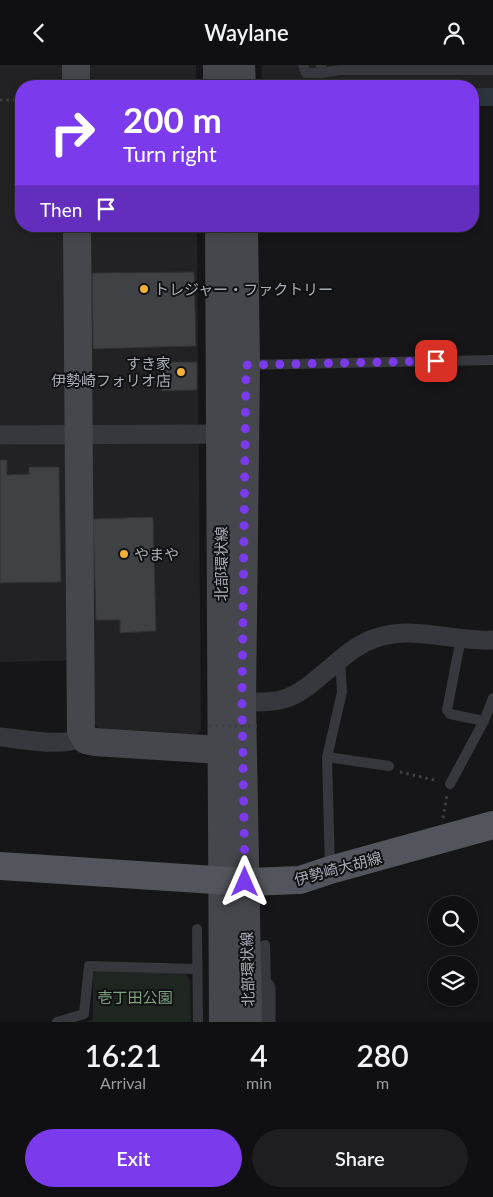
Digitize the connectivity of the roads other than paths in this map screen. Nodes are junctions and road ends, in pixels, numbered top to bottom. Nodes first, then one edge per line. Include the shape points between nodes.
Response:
1 (76, 65) edge
2 (217, 65) edge
3 (242, 65) edge
4 (303, 65) edge
5 (321, 69) edge
6 (493, 70) edge
7 (76, 80) edge
8 (218, 80) edge
9 (242, 80) edge
10 (77, 232) edge
11 (219, 232) edge
12 (244, 232) edge
13 (493, 360) edge
14 (246, 365) junction
15 (80, 434) junction
16 (222, 434) junction
17 (0, 435) edge
18 (461, 638) junction
19 (493, 640) edge
20 (340, 659) junction
21 (493, 698) edge
22 (242, 702) junction
23 (484, 721) junction
24 (0, 737) edge
25 (83, 737) junction
26 (215, 738) junction
27 (327, 757) junction
28 (388, 766) road end
29 (450, 784) road end
30 (493, 825) edge
31 (0, 866) edge
32 (330, 870) junction
33 (234, 880) junction
34 (197, 929) dead end
35 (257, 955) junction
36 (197, 969) junction
37 (266, 989) junction
38 (58, 1022) edge
39 (198, 1022) edge
40 (223, 1022) edge
41 (248, 1022) edge
42 (266, 1022) edge

1 - 7 street
2 - 8 street
3 - 9 street
4 - 5 lane via 306,73
5 - 6 lane
10 - 15 street
11 - 16 street, 北部環状線
12 - 14 street, 北部環状線
13 - 14 lane
14 - 22 street, 北部環状線
15 - 16 street
15 - 17 street
15 - 25 street
16 - 26 street, 北部環状線
18 - 19 street
18 - 20 street via 391,634 368,641
18 - 23 lane via 447,710 450,714
20 - 22 street via 290,697
20 - 27 lane via 342,692
21 - 23 lane
22 - 33 street, 北部環状線
23 - 29 lane
24 - 25 street via 64,742
25 - 26 street via 95,742
26 - 33 street, 北部環状線
27 - 28 lane
27 - 32 lane
30 - 32 main road, 伊勢崎大胡線
31 - 33 main road, 伊勢崎大胡線
32 - 33 main road, 伊勢崎大胡線 via 300,880
33 - 35 street, 北部環状線
33 - 40 street, 北部環状線
34 - 36 lane
35 - 37 street
35 - 37 lane
35 - 41 street, 北部環状線
36 - 38 lane via 88,966 84,1014
36 - 39 lane
37 - 42 street

